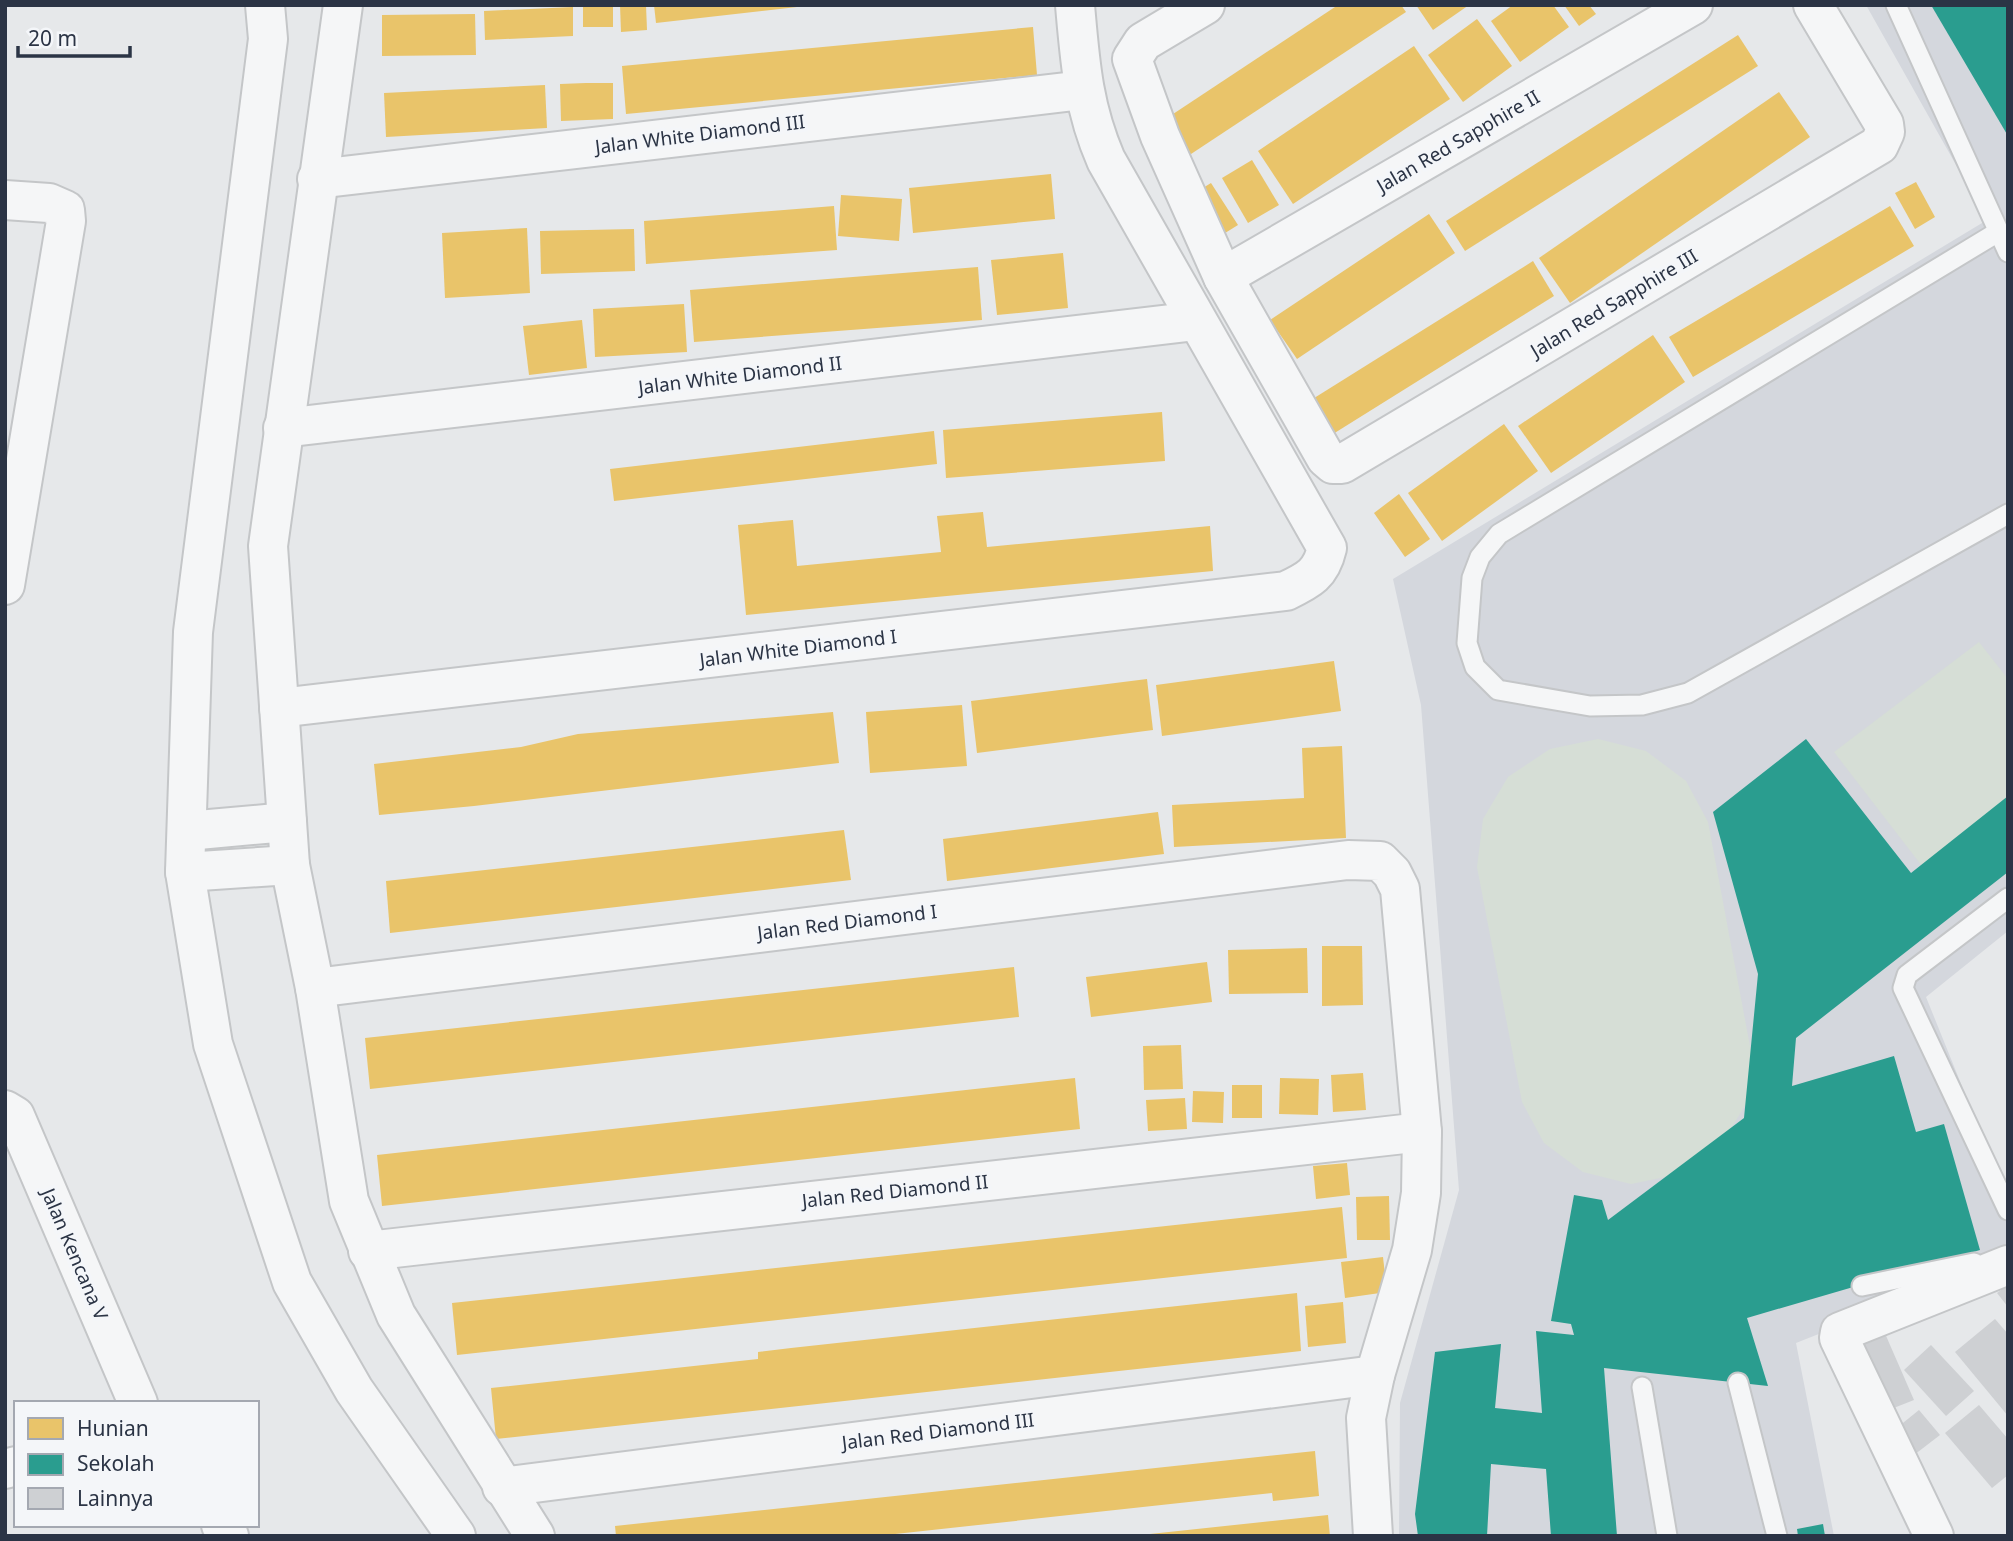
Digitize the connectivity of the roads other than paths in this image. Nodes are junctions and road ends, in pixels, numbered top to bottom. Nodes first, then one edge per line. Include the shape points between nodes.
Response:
1 (265, 5) edge
2 (343, 5) edge
3 (1075, 5) edge
4 (1205, 5) edge
5 (1693, 5) edge
6 (1813, 5) edge
7 (1896, 5) edge
8 (1083, 90) junction
9 (317, 179) junction
10 (5, 200) edge
11 (1998, 232) junction
12 (2008, 252) edge
13 (1223, 277) junction
14 (1196, 321) junction
15 (283, 428) junction
16 (17, 436) edge
17 (2008, 514) edge
18 (5, 585) edge
19 (279, 708) junction
20 (287, 822) junction
21 (187, 831) junction
22 (290, 865) junction
23 (185, 872) junction
24 (2008, 898) edge
25 (315, 988) junction
26 (5, 1110) edge
27 (1422, 1132) junction
28 (2008, 1210) edge
29 (368, 1251) junction
30 (2008, 1255) edge
31 (2008, 1265) edge
32 (1862, 1286) dead end
33 (1374, 1375) junction
34 (1738, 1382) dead end
35 (1642, 1387) dead end
36 (137, 1401) edge
37 (502, 1487) junction
38 (456, 1536) edge
39 (536, 1536) edge
40 (1373, 1536) edge
41 (1667, 1536) edge
42 (1777, 1536) edge
43 (1934, 1536) edge

1 - 21 street via 268,39 193,632
2 - 9 street
3 - 8 street
4 - 13 street via 1143,42 1132,59 1160,136
5 - 13 street, Jalan Red Sapphire II
6 - 13 street, Jalan Red Sapphire III via 1884,124 1879,145 1342,464 1326,458
7 - 11 lane
8 - 9 street, Jalan White Diamond III
8 - 14 street via 1090,124 1106,160
9 - 15 street
10 - 16 street via 49,203 65,210 66,221
11 - 12 lane
11 - 17 lane via 1499,534 1480,556 1472,578 1467,643 1475,667 1498,690 1590,706 1642,705 1688,693
14 - 15 street, Jalan White Diamond II
14 - 19 street, Jalan White Diamond I via 1327,548 1314,577 1286,591
15 - 19 street via 268,546
16 - 18 street
19 - 20 street
20 - 21 street
20 - 22 street
21 - 23 street
22 - 23 street
22 - 25 street
23 - 38 street via 213,1044 292,1282 354,1390
24 - 28 lane via 1907,975 1903,988
25 - 27 street, Jalan Red Diamond I via 1348,860 1380,861 1399,889
25 - 29 street via 349,1201
26 - 36 street, Jalan Kencana V via 15,1116
27 - 29 street, Jalan Red Diamond II
27 - 33 street via 1421,1193 1412,1250
29 - 37 street via 396,1315
30 - 32 lane
31 - 43 street via 1840,1332
33 - 37 street, Jalan Red Diamond III
33 - 40 street via 1366,1418
34 - 42 lane
35 - 41 lane
37 - 39 street

